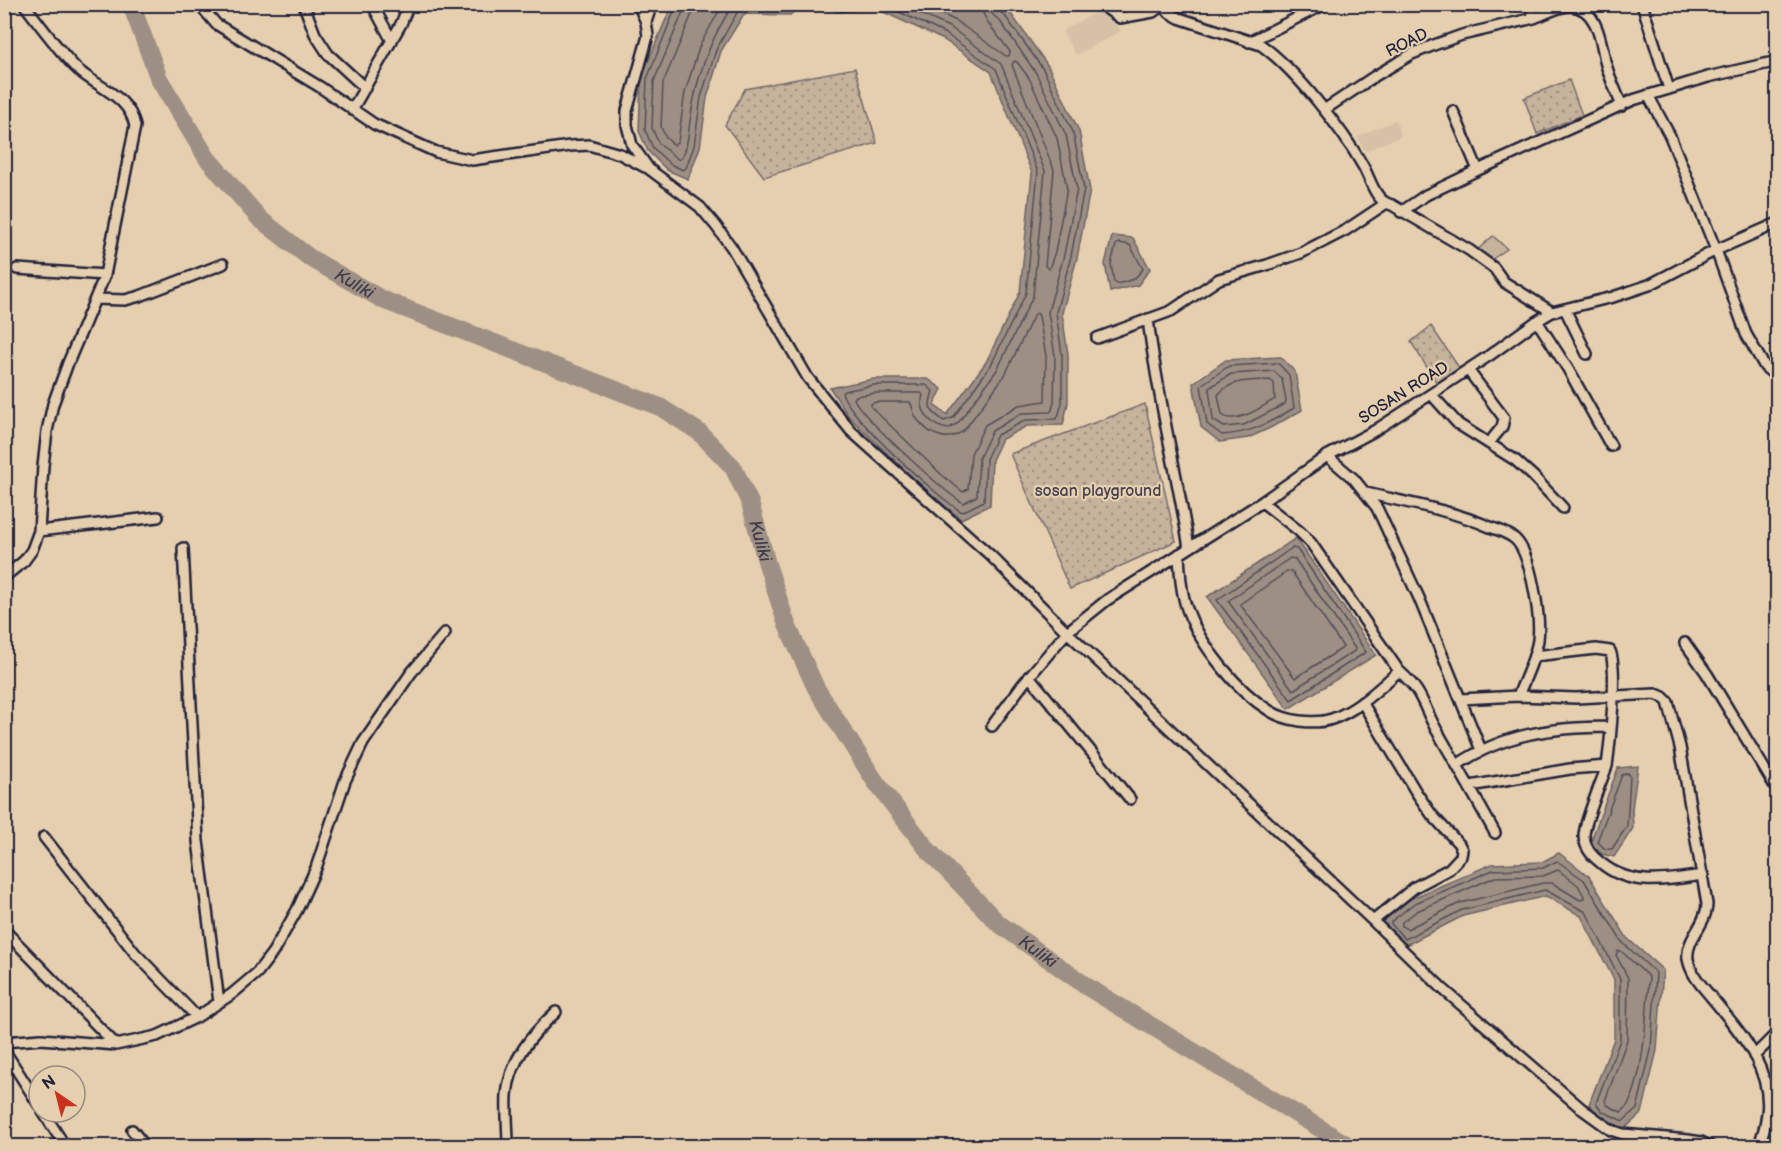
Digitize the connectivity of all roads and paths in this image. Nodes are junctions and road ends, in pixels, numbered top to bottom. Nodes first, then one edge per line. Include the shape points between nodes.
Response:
1 (24, 4) edge
2 (199, 4) edge
3 (372, 4) edge
4 (409, 4) edge
5 (638, 4) edge
6 (652, 4) edge
7 (1100, 4) edge
8 (1325, 4) edge
9 (1530, 4) edge
10 (1642, 4) edge
11 (1163, 5) edge
12 (305, 8) dead end
13 (1534, 18) junction
14 (646, 22) junction
15 (392, 41) junction
16 (1249, 42) junction
17 (1778, 61) edge
18 (365, 88) junction
19 (1669, 89) junction
20 (1648, 95) junction
21 (1622, 106) junction
22 (352, 110) junction
23 (1324, 110) junction
24 (1453, 111) dead end
25 (650, 169) junction
26 (1478, 170) junction
27 (1389, 204) junction
28 (1401, 212) junction
29 (1778, 222) edge
30 (1716, 250) junction
31 (223, 264) dead end
32 (17, 269) dead end
33 (105, 274) junction
34 (95, 299) junction
35 (1565, 309) junction
36 (1552, 312) junction
37 (1149, 319) junction
38 (1537, 321) junction
39 (1097, 338) dead end
40 (1587, 354) dead end
41 (1468, 370) junction
42 (1777, 378) edge
43 (1431, 394) junction
44 (1489, 443) junction
45 (1611, 446) dead end
46 (1327, 456) junction
47 (1366, 493) junction
48 (1262, 501) junction
49 (1563, 508) dead end
50 (158, 517) dead end
51 (39, 531) junction
52 (183, 548) dead end
53 (1189, 548) junction
54 (1179, 555) junction
55 (4, 577) edge
56 (1066, 632) junction
57 (445, 633) dead end
58 (1685, 643) dead end
59 (1534, 656) junction
60 (1399, 671) junction
61 (1029, 676) junction
62 (1518, 696) junction
63 (1612, 697) junction
64 (1461, 699) junction
65 (1362, 702) junction
66 (992, 726) dead end
67 (1610, 727) junction
68 (1481, 750) junction
69 (1457, 765) junction
70 (1607, 766) junction
71 (1470, 786) junction
72 (1778, 791) edge
73 (1130, 799) dead end
74 (1495, 833) dead end
75 (44, 837) dead end
76 (1703, 875) junction
77 (1373, 921) junction
78 (8, 934) dead end
79 (219, 1002) junction
80 (556, 1012) dead end
81 (197, 1017) junction
82 (1778, 1032) edge
83 (4, 1042) edge
84 (116, 1044) junction
85 (4, 1050) edge
86 (1754, 1056) junction
87 (27, 1086) edge
88 (51, 1124) edge
89 (132, 1130) dead end
90 (65, 1146) edge
91 (145, 1146) edge
92 (508, 1146) edge
93 (1710, 1146) edge
94 (1759, 1146) edge

1 - 33 street via 74,66 111,92 133,115 135,126
2 - 22 street via 216,24
3 - 15 street
4 - 15 street
5 - 14 street
6 - 14 street
7 - 11 street via 1120,18 1153,12
8 - 16 street
9 - 13 street
10 - 19 street
11 - 16 street via 1179,18
12 - 18 street via 328,54
13 - 21 street, ROAD via 1567,6 1578,7 1587,14 1600,36 1610,78
13 - 23 street, ROAD via 1462,35 1423,50
14 - 25 street via 648,36 630,96 627,124 632,145
15 - 18 street
16 - 23 street via 1269,51
17 - 19 street
18 - 22 street
19 - 20 street
20 - 21 street
20 - 30 street via 1670,135
21 - 26 street
22 - 25 street via 394,135 453,158 472,160 589,145
23 - 27 street via 1361,163 1376,193
24 - 26 street
25 - 56 street via 700,207 716,226 808,378 843,423 990,555
26 - 28 street
27 - 28 street
27 - 37 street via 1311,248 1219,279 1171,311
28 - 36 street via 1470,250 1494,268 1504,282
29 - 30 street, SOSAN ROAD
30 - 35 street, SOSAN ROAD via 1649,285
30 - 42 street via 1746,334 1765,367
31 - 34 street via 133,298
32 - 33 street
33 - 34 street
34 - 51 street via 51,413
35 - 36 street, SOSAN ROAD
35 - 40 street
36 - 38 street, SOSAN ROAD
37 - 39 street
37 - 53 street via 1156,378
38 - 41 street, SOSAN ROAD
38 - 45 street
41 - 43 street, SOSAN ROAD
41 - 44 street via 1504,418 1502,428
43 - 44 street via 1458,424
43 - 46 street, SOSAN ROAD
44 - 49 street via 1527,471
46 - 47 street
46 - 48 street, SOSAN ROAD
47 - 59 street via 1448,512 1490,526 1516,540 1527,562 1536,606 1539,626
47 - 64 street via 1407,571
48 - 53 street, SOSAN ROAD
48 - 60 street via 1311,543
50 - 51 street
51 - 55 street via 24,561
52 - 79 street via 198,841
53 - 54 street, SOSAN ROAD
54 - 56 street, SOSAN ROAD via 1107,600
54 - 65 street via 1183,594 1193,624 1229,678 1270,711 1288,719 1320,722
56 - 61 street, SOSAN ROAD
56 - 77 street
57 - 79 street via 411,673 363,743 345,781 316,868 273,952 257,973
58 - 72 street
59 - 62 street
59 - 63 street via 1610,651 1614,666
60 - 65 street
60 - 69 street via 1421,694
61 - 66 street, SOSAN ROAD
61 - 73 street
62 - 63 street
62 - 64 street
63 - 67 street
63 - 76 street via 1656,694 1668,702
64 - 68 street
65 - 77 street via 1416,792 1462,850 1449,869 1415,887
67 - 68 street via 1545,730
67 - 70 street
68 - 69 street
69 - 71 street
70 - 71 street
70 - 76 street via 1584,836 1595,858 1628,879 1668,880
71 - 74 street
75 - 81 street via 135,952
76 - 86 street via 1707,911 1688,949 1690,967
77 - 93 street via 1464,1009 1596,1120 1623,1134
78 - 84 street
79 - 81 street
80 - 92 street via 529,1039 510,1076
81 - 84 street via 157,1036
82 - 86 street
83 - 84 street via 42,1039
85 - 87 street
86 - 94 street via 1767,1091 1767,1118
88 - 90 street
89 - 91 street

